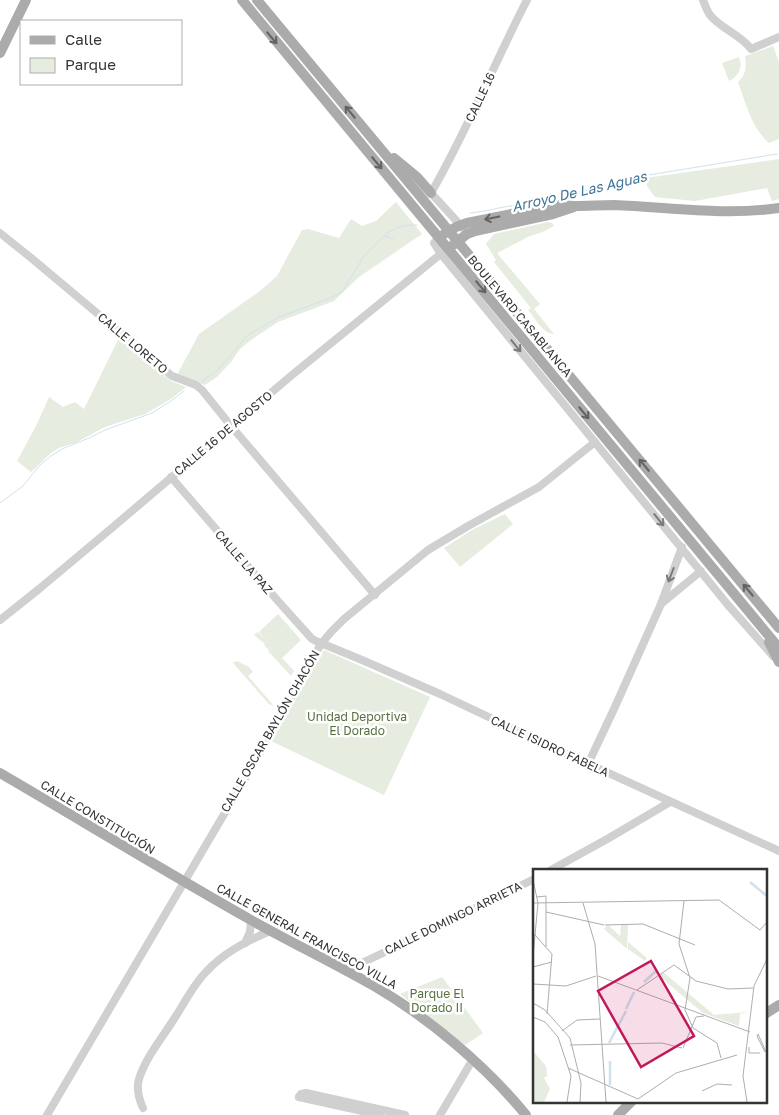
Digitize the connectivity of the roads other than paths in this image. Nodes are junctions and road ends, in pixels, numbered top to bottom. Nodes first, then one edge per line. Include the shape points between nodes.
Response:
1 (26, 0) edge
2 (242, 0) edge
3 (257, 0) edge
4 (527, 0) edge
5 (703, 0) edge
6 (779, 37) edge
7 (0, 53) edge
8 (378, 146) junction
9 (431, 193) junction
10 (778, 208) edge
11 (464, 229) junction
12 (449, 230) junction
13 (0, 233) edge
14 (439, 238) junction
15 (457, 241) junction
16 (445, 251) junction
17 (231, 426) junction
18 (595, 442) junction
19 (172, 477) junction
20 (682, 547) junction
21 (701, 571) junction
22 (375, 595) junction
23 (661, 604) junction
24 (0, 620) edge
25 (779, 628) edge
26 (764, 629) junction
27 (321, 644) junction
28 (779, 648) edge
29 (779, 662) edge
30 (588, 764) junction
31 (0, 773) edge
32 (670, 802) junction
33 (779, 851) edge
34 (553, 869) edge
35 (533, 880) edge
36 (184, 882) junction
37 (251, 920) junction
38 (270, 931) junction
39 (245, 944) junction
40 (345, 971) junction
41 (779, 1005) edge
42 (766, 1013) edge
43 (473, 1060) junction
44 (631, 1102) edge
45 (143, 1108) dead end
46 (47, 1115) edge
47 (380, 1115) edge
48 (405, 1115) edge
49 (440, 1115) edge
50 (526, 1115) edge
51 (618, 1115) edge

1 - 7 main road
2 -> 14 main road, BOULEVARD CASABLANCA
8 -> 3 main road, BOULEVARD CASABLANCA
4 - 9 street, CALLE 16
5 - 6 street via 708,13 751,49
8 - 9 main road via 398,160
8 - 12 main road, BOULEVARD CASABLANCA
9 - 11 street
10 - 11 main road via 732,212 614,205 574,206 553,214 475,231
11 - 12 main road
11 - 15 main road
12 - 14 main road
12 - 15 main road, BOULEVARD CASABLANCA
13 - 17 street, CALLE LORETO via 172,376 199,387
14 - 16 main road, BOULEVARD CASABLANCA
15 - 16 main road
25 -> 15 main road, BOULEVARD CASABLANCA
16 - 17 street, CALLE 16 DE AGOSTO
16 -> 18 street
16 -> 26 main road, BOULEVARD CASABLANCA
17 - 19 street, CALLE 16 DE AGOSTO
17 - 22 street, CALLE LORETO
18 -> 20 street
18 - 22 street, CALLE OSCAR BAYLÓN CHACÓN via 538,487 435,545
19 - 24 street, CALLE 16 DE AGOSTO
19 - 27 street, CALLE LA PAZ via 283,608 312,639
20 - 21 street
20 -> 23 street
21 - 23 street
21 - 29 street
22 - 27 street, CALLE OSCAR BAYLÓN CHACÓN via 344,619
23 - 30 street
26 - 28 main road, BOULEVARD CASABLANCA
26 - 29 main road
27 - 30 street, CALLE ISIDRO FABELA via 440,694
27 - 36 street, CALLE OSCAR BAYLÓN CHACÓN
30 - 32 street, CALLE ISIDRO FABELA
31 - 36 main road, CALLE CONSTITUCIÓN
32 - 33 street, CALLE ISIDRO FABELA
32 - 34 street
35 - 40 street, CALLE DOMINGO ARRIETA
36 - 37 main road, CALLE GENERAL FRANCISCO VILLA
36 - 46 street, CALLE OSCAR BAYLÓN CHACÓN
37 - 38 main road, CALLE GENERAL FRANCISCO VILLA
37 - 39 street
38 - 39 street
38 - 40 main road, CALLE GENERAL FRANCISCO VILLA
39 - 45 street via 206,972 154,1050 139,1080 139,1100
40 - 43 main road, CALLE GENERAL FRANCISCO VILLA via 416,1014
41 - 42 main road
43 - 49 street
43 - 50 main road, CALLE GENERAL FRANCISCO VILLA
44 - 51 main road
47 - 48 street via 299,1097 306,1093

